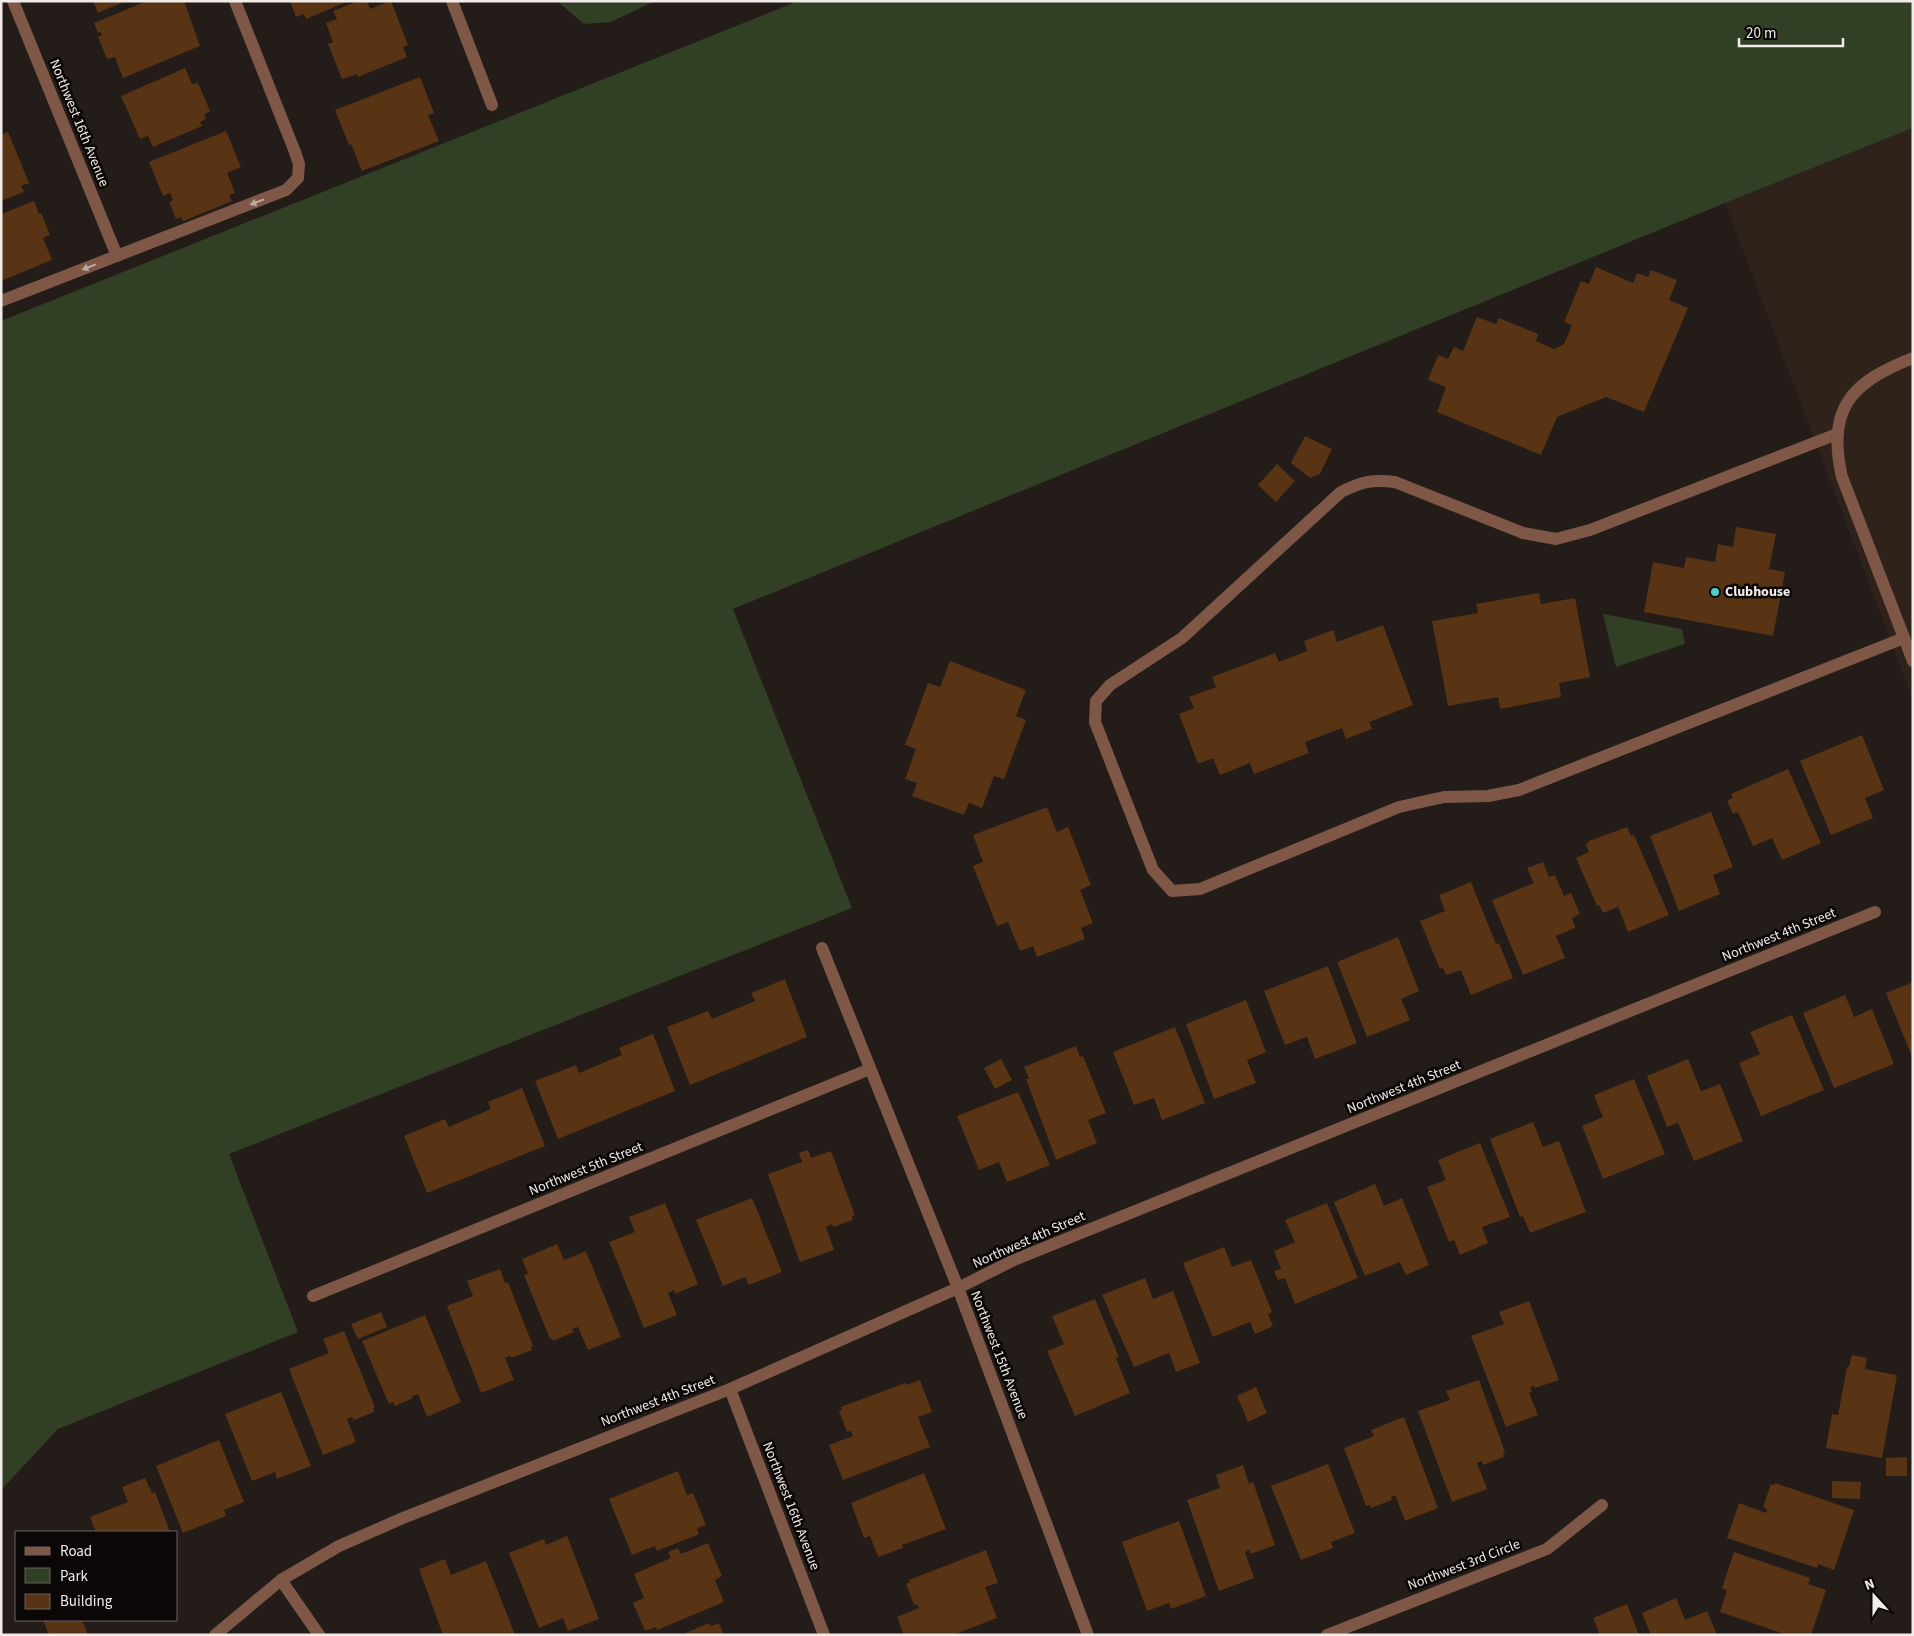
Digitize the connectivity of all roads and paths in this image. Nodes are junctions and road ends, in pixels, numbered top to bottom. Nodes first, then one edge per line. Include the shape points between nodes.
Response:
1 (13, 1) edge
2 (235, 1) edge
3 (452, 1) edge
4 (492, 105) dead end
5 (117, 256) junction
6 (1, 301) edge
7 (1913, 358) edge
8 (1836, 434) junction
9 (1904, 638) junction
10 (1913, 661) edge
11 (1875, 912) dead end
12 (822, 948) dead end
13 (870, 1069) junction
14 (958, 1288) junction
15 (313, 1296) dead end
16 (730, 1389) junction
17 (1602, 1505) dead end
18 (280, 1580) junction
19 (215, 1635) edge
20 (319, 1635) edge
21 (824, 1635) edge
22 (1088, 1635) edge
23 (1327, 1635) edge

1 - 5 street, Northwest 16th Avenue
2 -> 5 street via 297,158 298,178 286,190
3 - 4 street
5 -> 6 street
7 - 8 street via 1870,378 1854,392 1843,407
8 - 9 street via 1842,477
8 - 9 street via 1590,530 1556,539 1523,533 1395,482 1376,480 1358,484 1340,492 1182,638 1110,685 1096,701 1095,722 1153,870 1172,891 1200,889 1399,807 1444,797 1488,796 1519,790
9 - 10 street
11 - 14 street, Northwest 4th Street via 1014,1260
12 - 13 street, Northwest 15th Avenue
13 - 14 street, Northwest 15th Avenue
13 - 15 street, Northwest 5th Street
14 - 16 street, Northwest 4th Street
14 - 22 street, Northwest 15th Avenue
16 - 18 street, Northwest 4th Street via 403,1518 339,1546
16 - 21 street, Northwest 16th Avenue
17 - 23 street, Northwest 3rd Circle via 1547,1549
18 - 19 street, Northwest 4th Street
18 - 20 street

